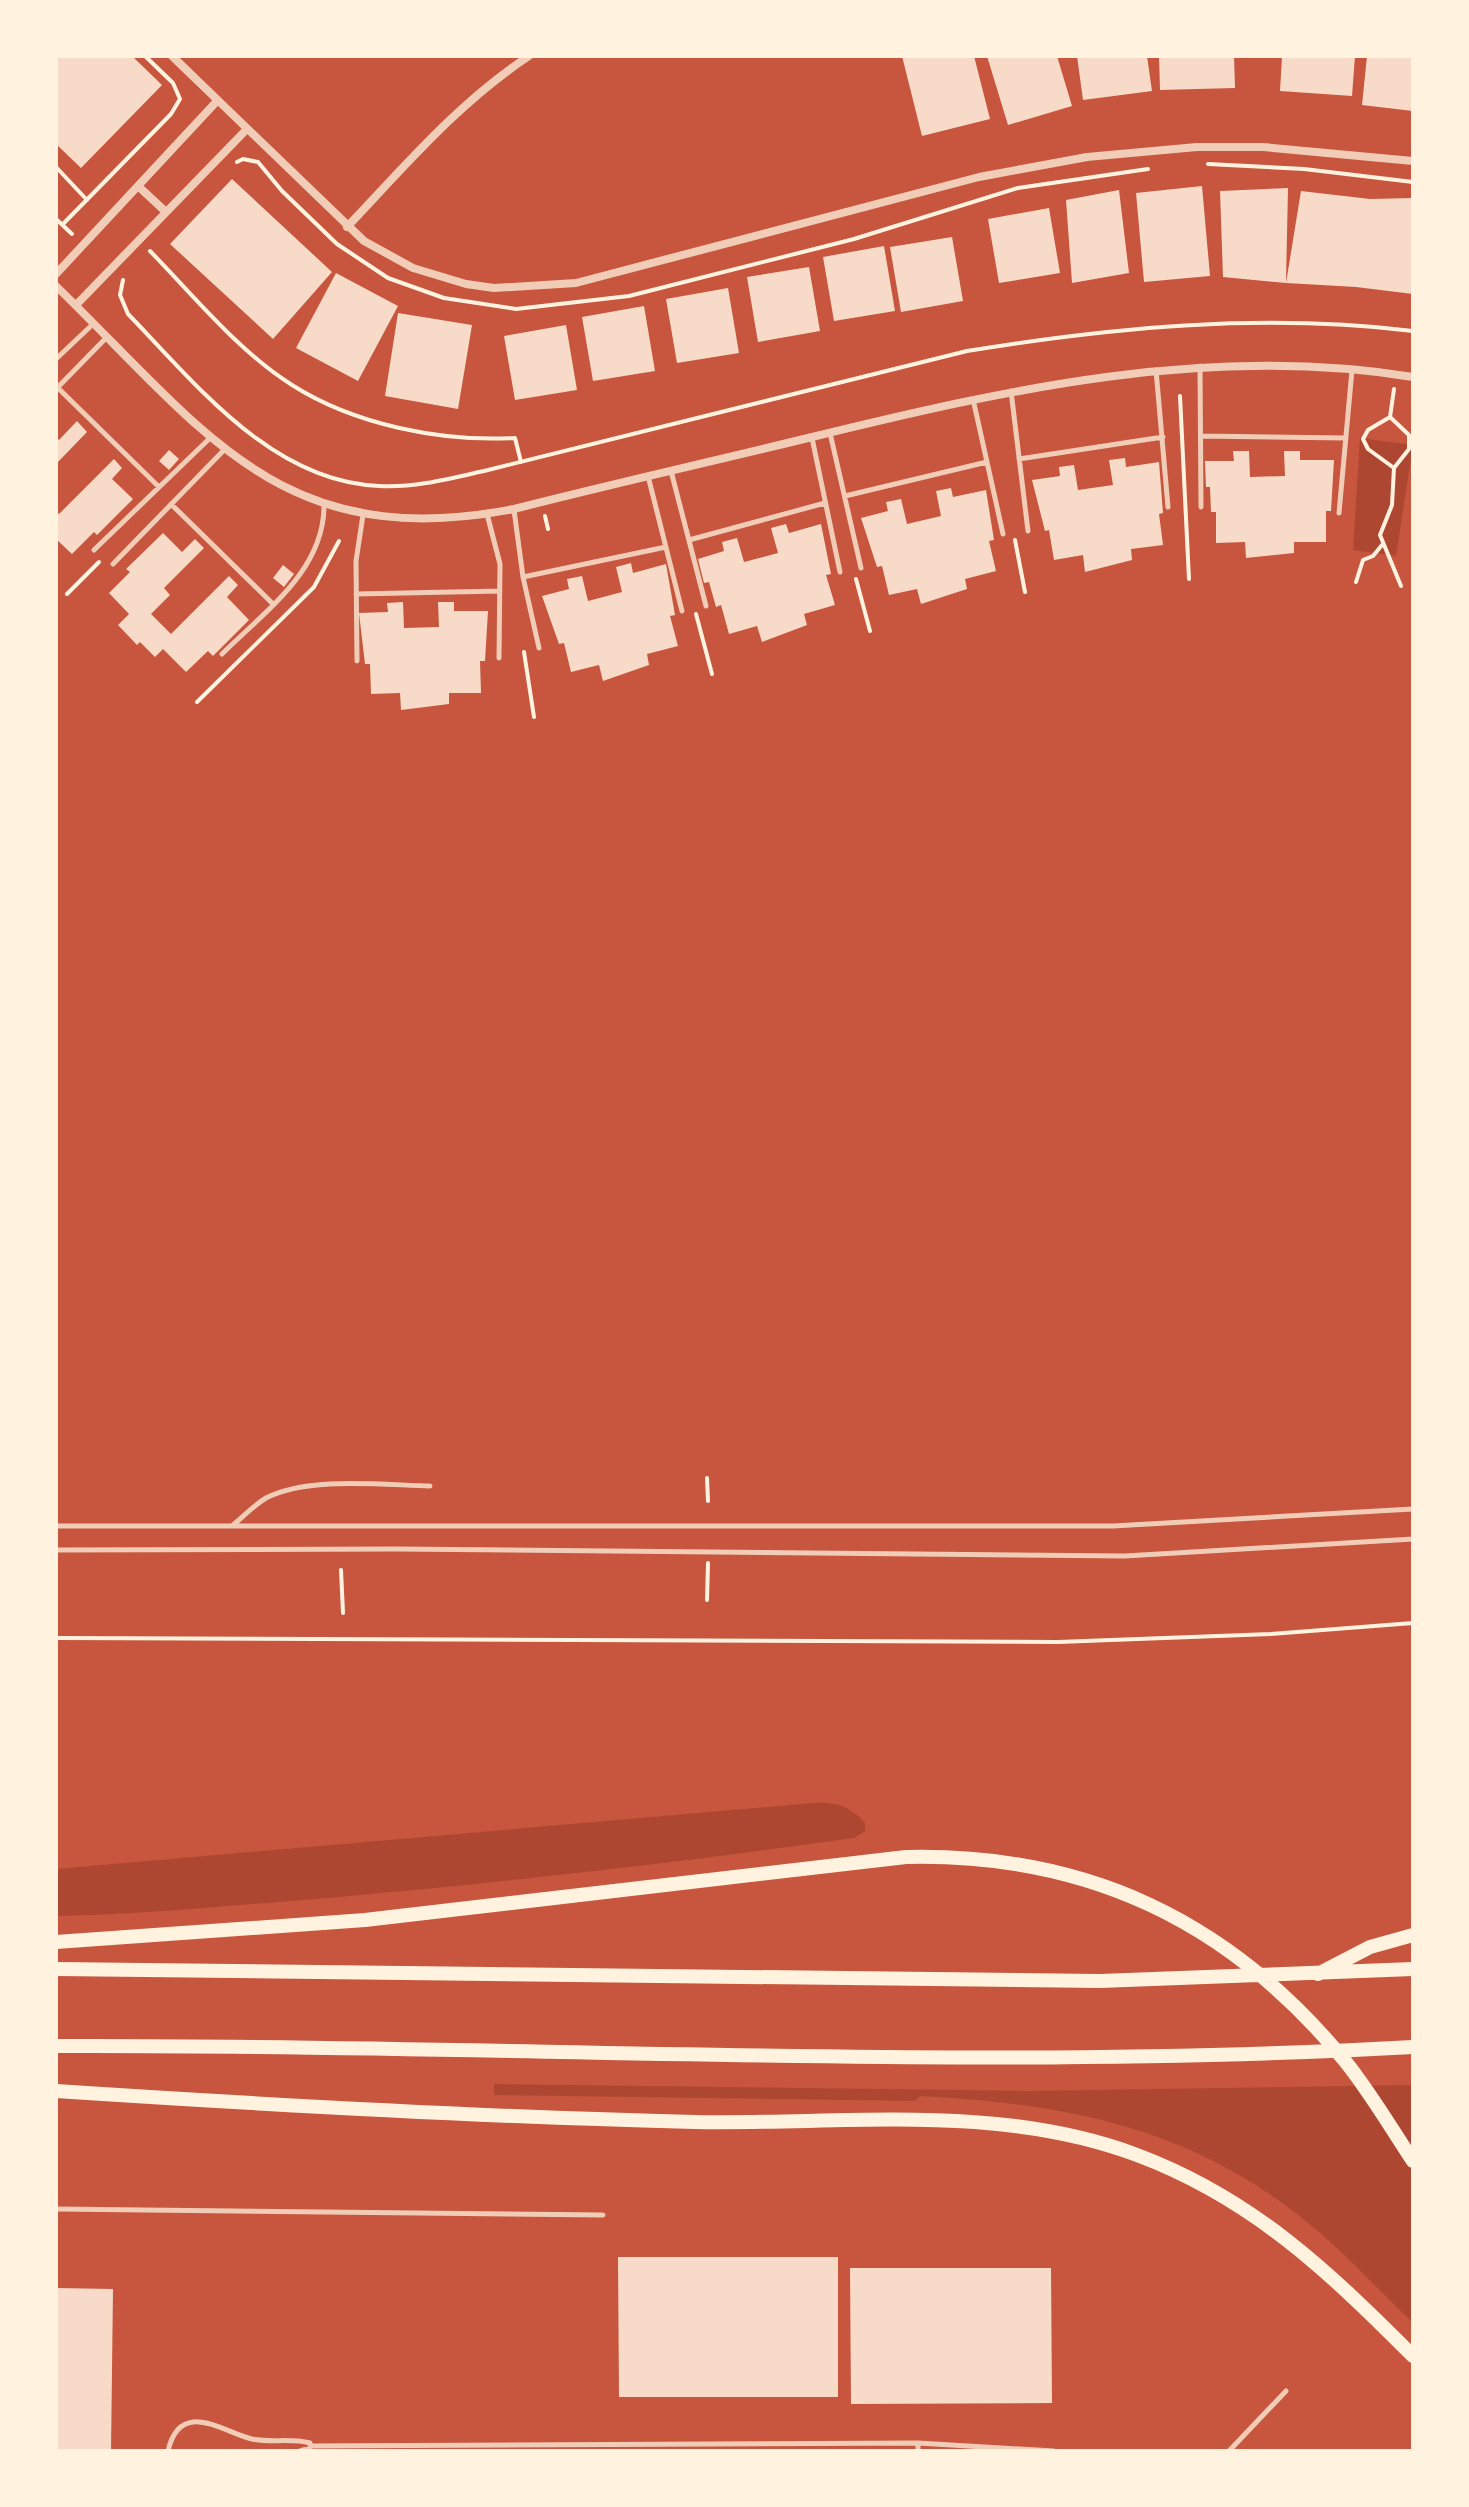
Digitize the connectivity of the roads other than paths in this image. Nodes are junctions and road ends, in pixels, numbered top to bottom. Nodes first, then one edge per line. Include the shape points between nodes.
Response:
1 (172, 56) edge
2 (529, 56) edge
3 (217, 101) junction
4 (246, 130) junction
5 (1413, 161) edge
6 (138, 186) junction
7 (166, 212) junction
8 (347, 227) junction
9 (56, 274) edge
10 (56, 286) edge
11 (76, 305) junction
12 (94, 323) junction
13 (108, 337) junction
14 (56, 359) edge
15 (1200, 365) junction
16 (1156, 369) junction
17 (1352, 369) junction
18 (1413, 377) edge
19 (57, 389) edge
20 (1011, 390) junction
21 (973, 398) junction
22 (830, 432) junction
23 (1201, 436) junction
24 (812, 437) junction
25 (1163, 437) junction
26 (210, 438) junction
27 (1346, 438) junction
28 (224, 450) junction
29 (1019, 459) junction
30 (987, 462) junction
31 (671, 471) junction
32 (648, 476) junction
33 (159, 487) junction
34 (845, 496) junction
35 (825, 503) junction
36 (171, 504) junction
37 (324, 504) junction
38 (1168, 507) dead end
39 (1201, 507) dead end
40 (514, 509) junction
41 (1339, 513) dead end
42 (487, 514) junction
43 (363, 515) junction
44 (1028, 531) dead end
45 (1003, 534) dead end
46 (689, 540) junction
47 (666, 547) junction
48 (94, 550) dead end
49 (113, 564) dead end
50 (861, 568) dead end
51 (840, 572) dead end
52 (523, 577) junction
53 (500, 591) junction
54 (356, 594) junction
55 (273, 604) junction
56 (706, 606) dead end
57 (682, 611) dead end
58 (539, 648) dead end
59 (222, 654) dead end
60 (499, 658) dead end
61 (357, 661) dead end
62 (430, 1486) dead end
63 (1413, 1509) edge
64 (56, 1526) edge
65 (232, 1526) junction
66 (1413, 1539) edge
67 (56, 1550) edge
68 (1413, 1935) edge
69 (56, 1942) edge
70 (56, 1969) edge
71 (1413, 1969) edge
72 (1314, 1976) junction
73 (56, 2046) edge
74 (1413, 2047) edge
75 (56, 2091) edge
76 (1413, 2161) edge
77 (56, 2209) edge
78 (603, 2215) dead end
79 (1413, 2356) edge
80 (1286, 2391) dead end
81 (918, 2443) junction
82 (311, 2446) junction
83 (559, 2448) edge
84 (168, 2451) edge
85 (300, 2451) edge
86 (918, 2451) edge
87 (1054, 2451) edge
88 (1229, 2451) edge

1 - 3 street
2 - 8 street via 451,118
3 - 4 street
3 - 6 street
4 - 7 street
4 - 8 street
5 - 8 street via 1263,147 1087,157 979,177 549,287 494,288 439,277 387,256
6 - 7 street
6 - 9 street
7 - 11 street
10 - 11 street
11 - 12 street
12 - 13 street
12 - 14 lane
13 - 19 lane
13 - 26 street
15 - 16 street
15 - 17 street
15 - 23 lane
16 - 20 street
16 - 25 lane
17 - 18 street
17 - 27 lane
19 - 33 lane
20 - 21 street
20 - 29 lane
21 - 22 street
21 - 30 lane
22 - 24 street
22 - 34 lane
23 - 27 lane
23 - 39 lane
24 - 31 street
24 - 35 lane
25 - 29 lane
25 - 38 lane
26 - 28 street
26 - 33 lane
27 - 41 lane
28 - 36 lane
28 - 37 street via 260,475
29 - 44 lane
30 - 34 lane
30 - 45 lane
31 - 32 street
31 - 46 lane
32 - 40 street
32 - 47 lane
33 - 48 lane
34 - 50 lane
35 - 46 lane
35 - 51 lane
36 - 49 lane
36 - 55 lane
37 - 43 street
37 - 55 lane via 321,537 311,560
40 - 42 street
40 - 52 lane
42 - 43 street via 422,520
42 - 53 lane via 499,553
43 - 54 lane
46 - 56 lane
47 - 52 lane
47 - 57 lane
52 - 58 lane
53 - 54 lane
53 - 60 lane
54 - 61 lane
55 - 59 lane
62 - 65 lane via 293,1489 267,1497
63 - 65 lane via 1113,1526
64 - 65 lane
66 - 67 lane via 1125,1556
68 - 72 main road via 1370,1947
69 - 76 main road via 365,1920 880,1860 945,1856 1022,1863 1133,1896 1235,1953 1294,2004 1347,2064
70 - 72 main road via 1005,1980
71 - 72 main road
73 - 74 main road via 1004,2059
75 - 79 main road via 620,2120 974,2121 1056,2132 1135,2154 1247,2209 1313,2258
77 - 78 lane
80 - 88 lane
81 - 83 lane
81 - 86 lane
81 - 87 lane
82 - 83 lane
82 - 84 lane via 307,2441 253,2439 210,2421 184,2426
82 - 85 lane

